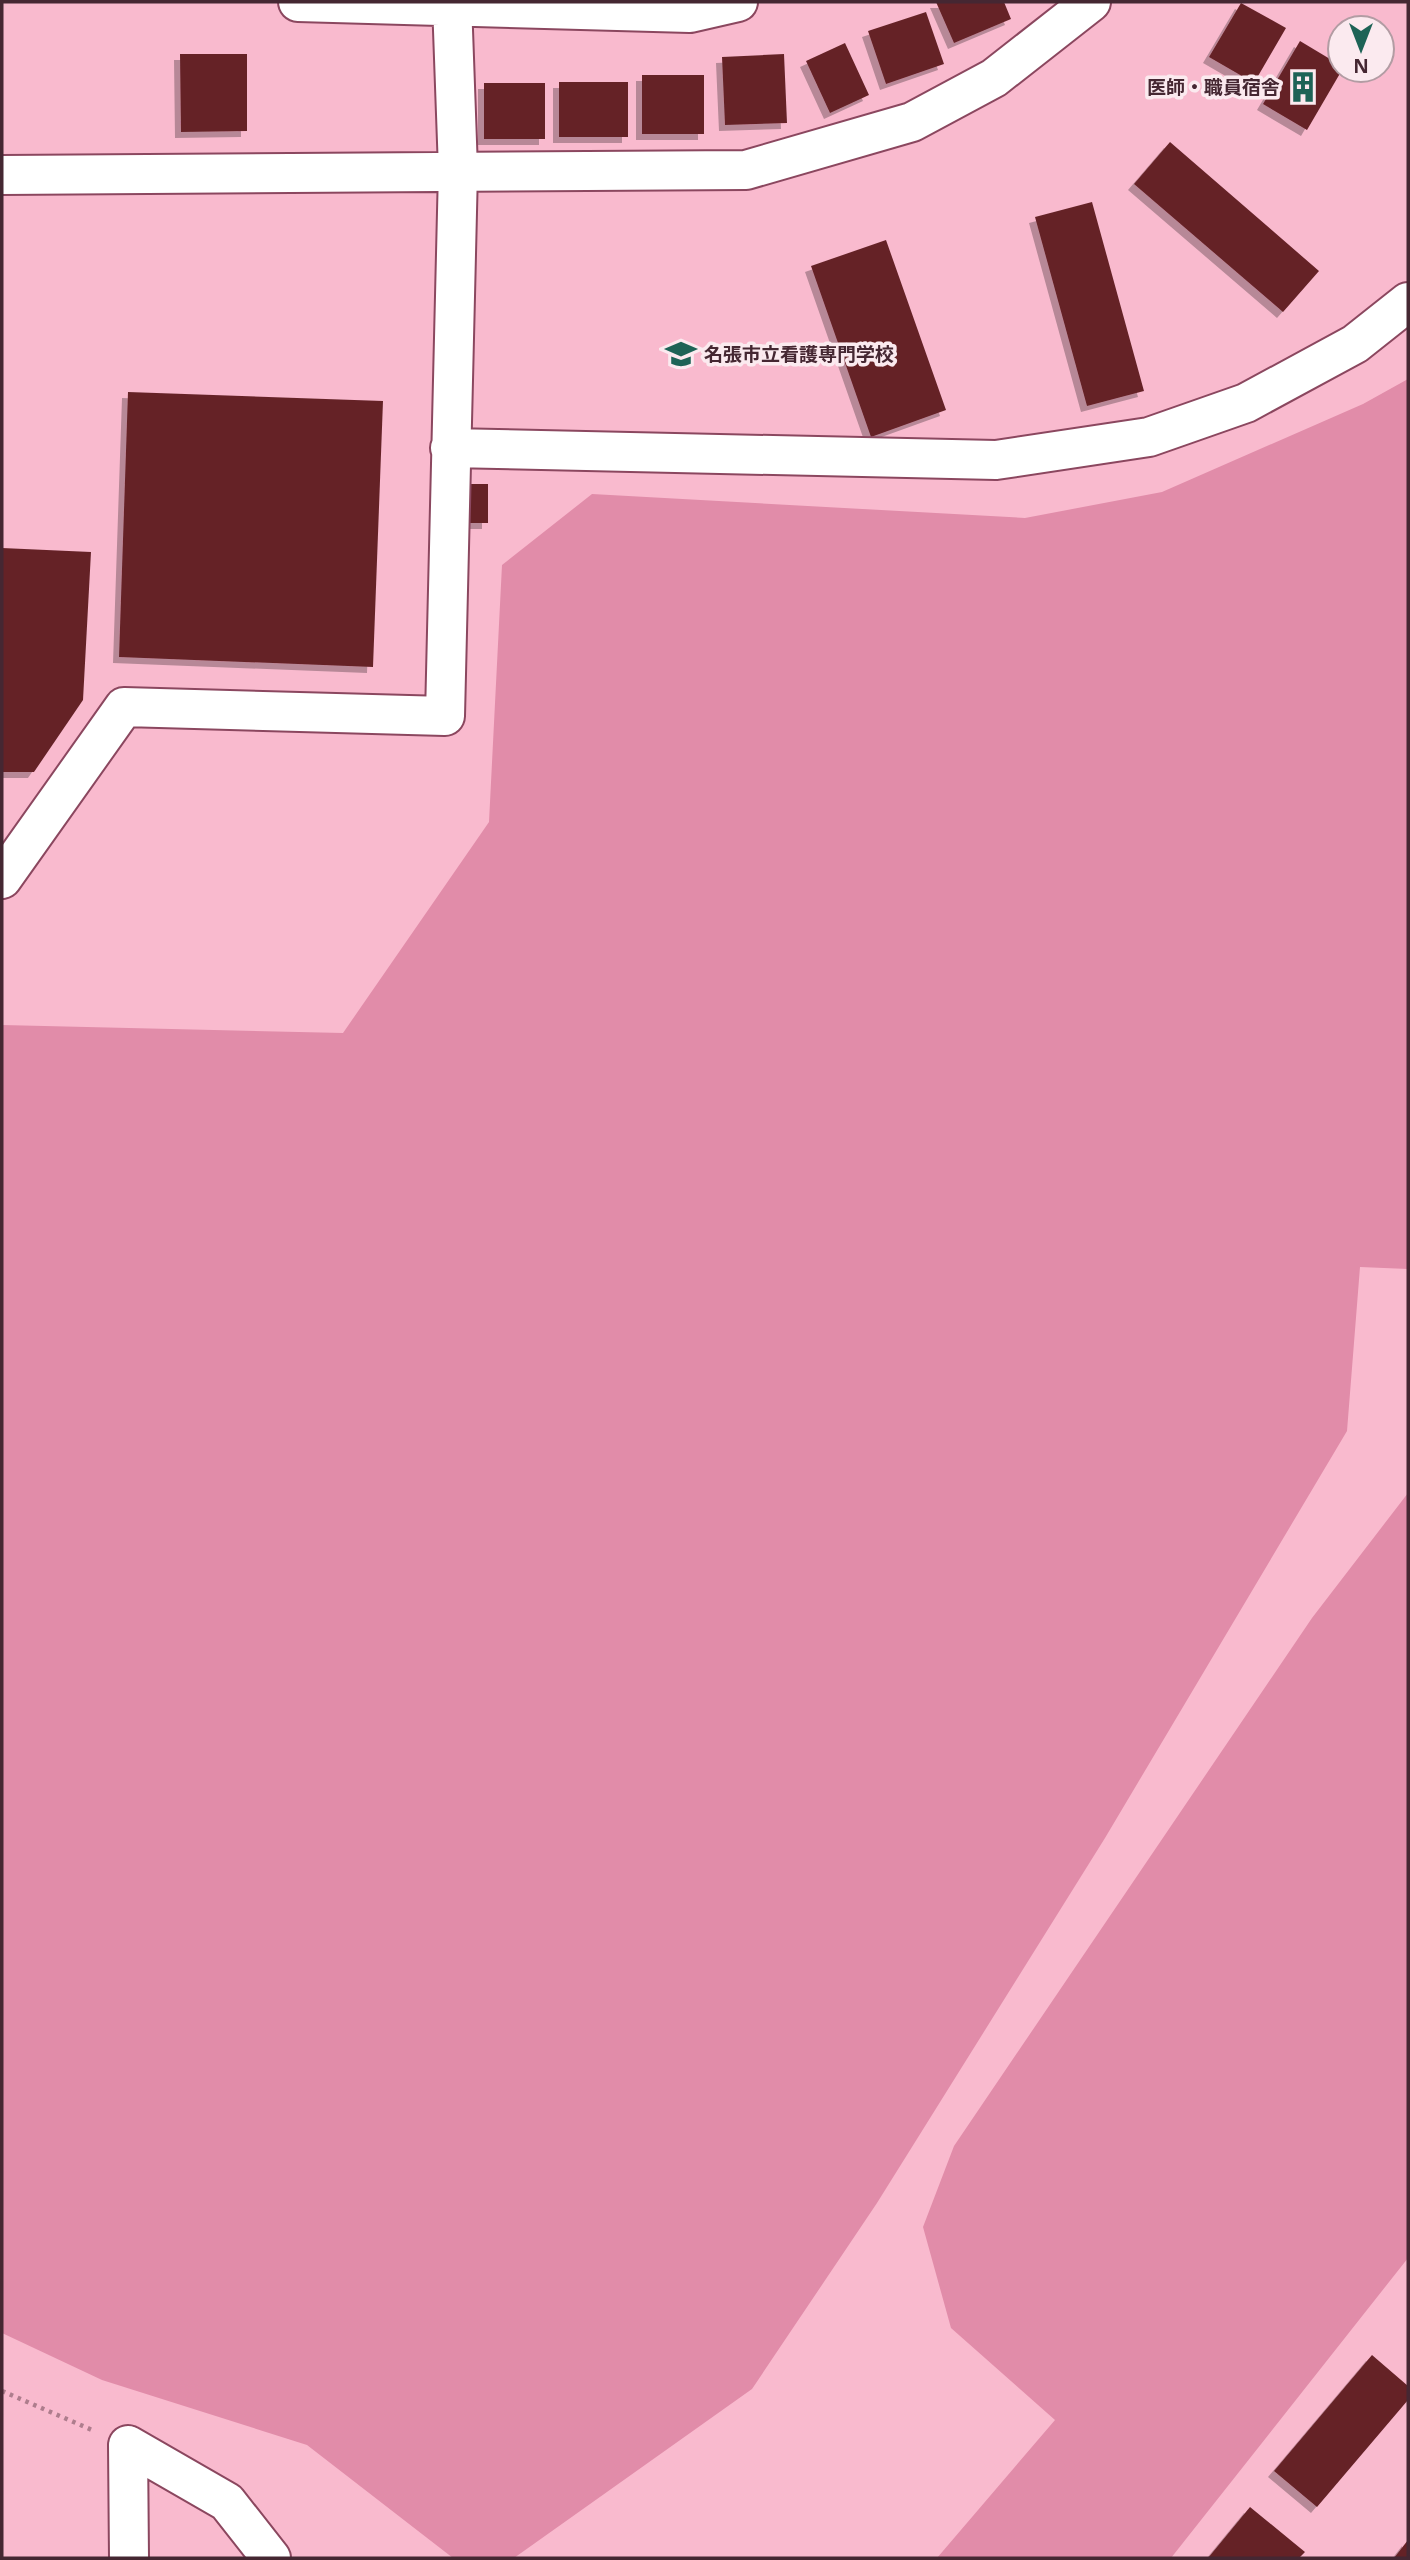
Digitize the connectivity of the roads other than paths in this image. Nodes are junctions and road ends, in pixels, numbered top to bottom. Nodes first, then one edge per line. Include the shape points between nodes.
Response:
1 (298, 2) edge
2 (738, 2) edge
3 (1091, 2) edge
4 (452, 4) edge
5 (458, 170) junction
6 (2, 175) edge
7 (1408, 302) edge
8 (450, 448) junction
9 (2, 879) edge
10 (130, 2558) edge
11 (271, 2558) edge

1 - 4 street
2 - 4 street via 690,13
3 - 5 street via 994,78 912,122 746,170
4 - 5 street
5 - 6 street
5 - 8 street
7 - 8 street via 1355,344 1246,403 1149,437 996,460
8 - 9 street via 445,716 124,707
10 - 11 street via 128,2445 226,2502

